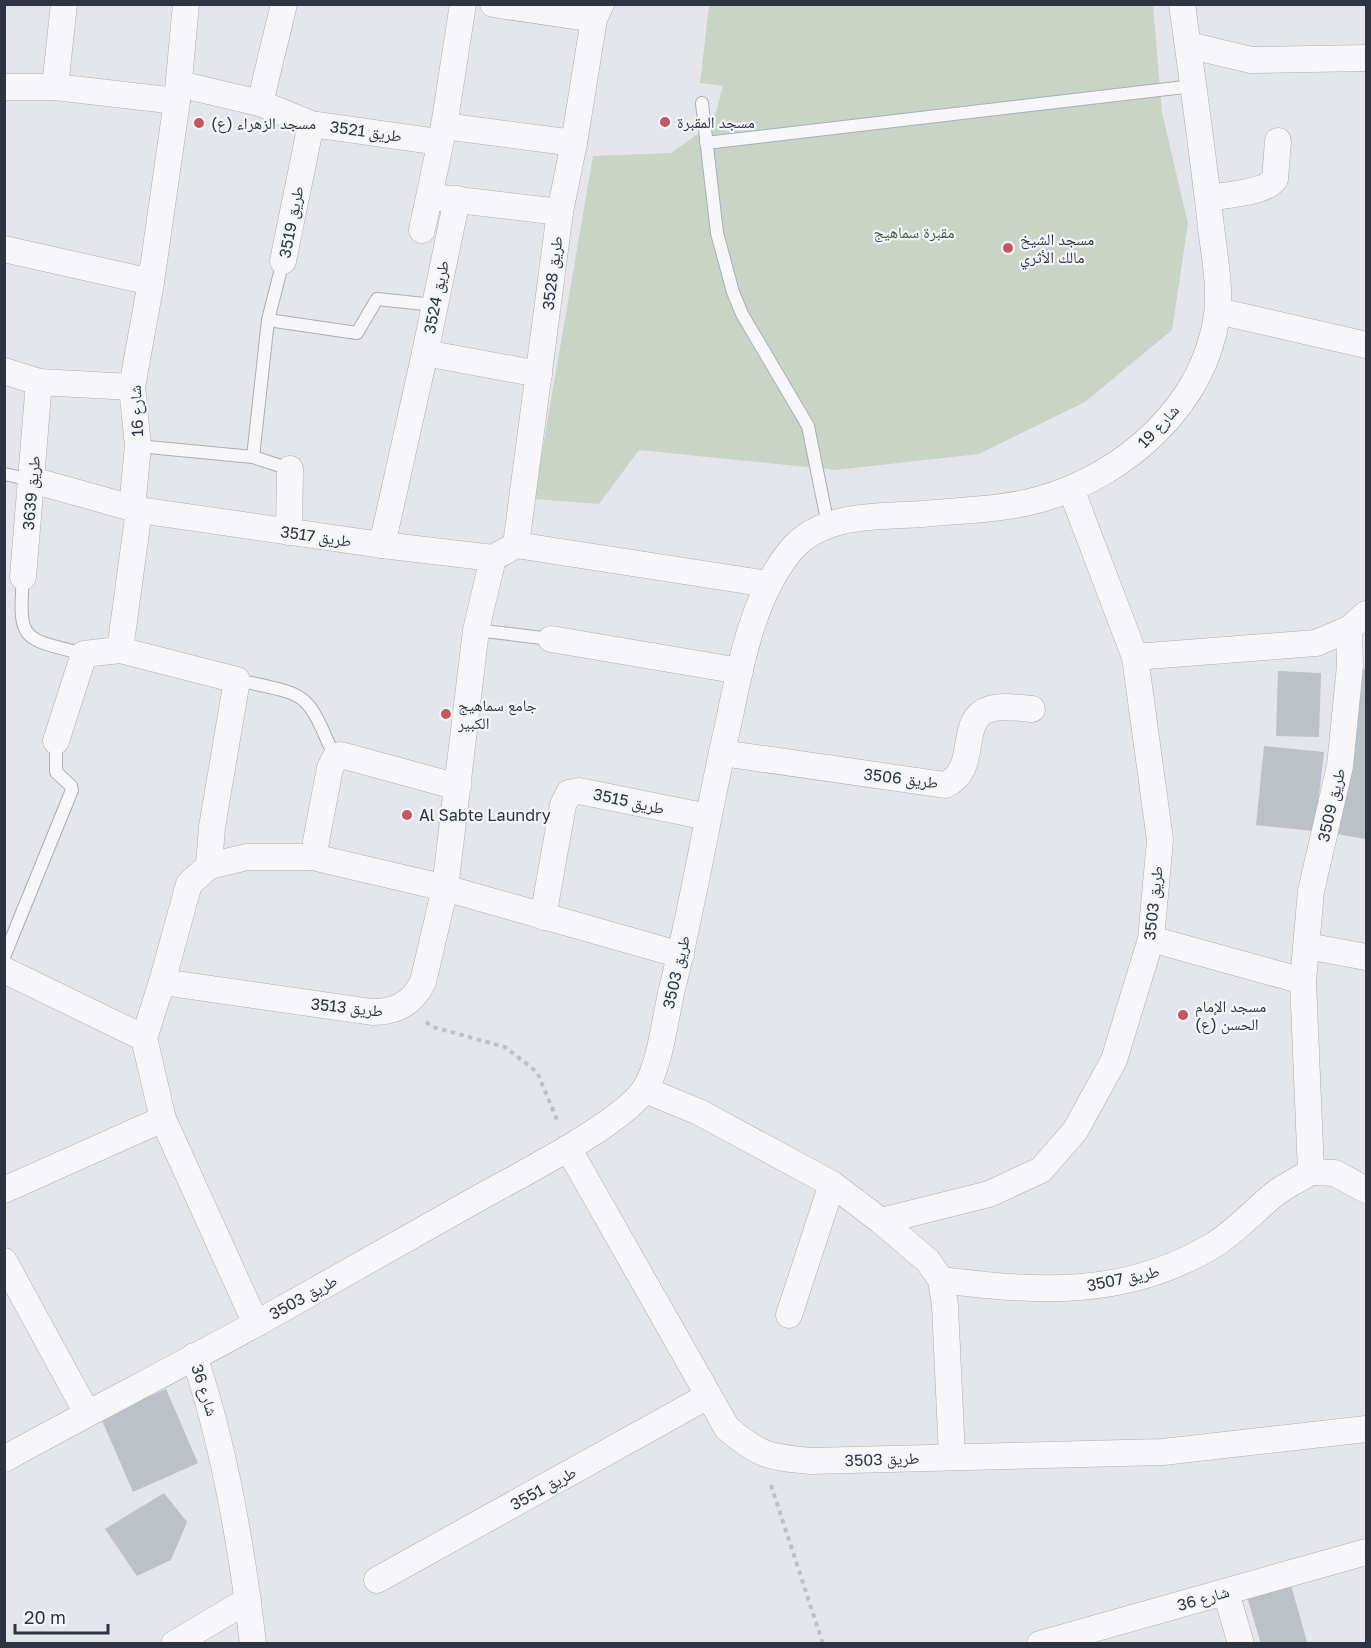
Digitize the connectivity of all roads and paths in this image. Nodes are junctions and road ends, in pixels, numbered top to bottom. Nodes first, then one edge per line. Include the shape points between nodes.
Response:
1 (64, 4) edge
2 (186, 4) edge
3 (284, 4) edge
4 (463, 4) edge
5 (493, 4) edge
6 (1182, 4) edge
7 (597, 12) edge
8 (1188, 45) junction
9 (1366, 58) edge
10 (1193, 86) junction
11 (55, 87) junction
12 (6, 93) edge
13 (178, 93) junction
14 (261, 103) junction
15 (702, 103) dead end
16 (310, 124) junction
17 (441, 134) junction
18 (1278, 141) dead end
19 (574, 143) junction
20 (706, 143) junction
21 (428, 196) junction
22 (1208, 198) junction
23 (457, 199) junction
24 (560, 212) junction
25 (422, 230) dead end
26 (4, 249) edge
27 (283, 261) joint
28 (151, 282) junction
29 (434, 305) junction
30 (1218, 311) junction
31 (268, 320) junction
32 (1366, 345) edge
33 (425, 352) junction
34 (4, 371) edge
35 (539, 374) junction
36 (39, 382) junction
37 (132, 387) junction
38 (138, 446) junction
39 (253, 457) junction
40 (290, 469) joint
41 (4, 474) edge
42 (32, 480) junction
43 (1071, 489) junction
44 (136, 509) junction
45 (828, 525) junction
46 (289, 532) junction
47 (382, 545) junction
48 (516, 545) junction
49 (493, 558) junction
50 (23, 577) joint
51 (768, 584) junction
52 (1358, 622) edge
53 (476, 630) junction
54 (551, 639) joint
55 (120, 651) junction
56 (84, 654) junction
57 (1135, 657) junction
58 (740, 671) junction
59 (237, 680) junction
60 (1032, 709) dead end
61 (56, 741) joint
62 (722, 753) junction
63 (335, 758) junction
64 (459, 787) junction
65 (708, 817) junction
66 (314, 857) junction
67 (209, 866) junction
68 (445, 888) junction
69 (543, 917) junction
70 (1151, 939) junction
71 (1307, 946) junction
72 (681, 955) junction
73 (4, 957) edge
74 (1366, 957) edge
75 (4, 970) edge
76 (1303, 981) junction
77 (162, 982) junction
78 (405, 1005) junction
79 (144, 1038) junction
80 (645, 1090) junction
81 (163, 1119) junction
82 (568, 1148) junction
83 (1311, 1172) junction
84 (832, 1184) junction
85 (4, 1190) edge
86 (1366, 1190) edge
87 (881, 1221) junction
88 (4, 1262) edge
89 (941, 1280) junction
90 (789, 1315) dead end
91 (256, 1324) junction
92 (194, 1356) junction
93 (708, 1396) junction
94 (87, 1413) junction
95 (1366, 1429) edge
96 (952, 1457) junction
97 (772, 1458) junction
98 (4, 1459) edge
99 (1366, 1552) edge
100 (377, 1580) dead end
101 (1226, 1592) junction
102 (248, 1600) junction
103 (174, 1644) edge
104 (253, 1644) edge
105 (823, 1644) edge
106 (1040, 1644) edge
107 (1240, 1644) edge

1 - 11 street
2 - 13 street, شارع 16
3 - 14 street
4 - 17 street
5 - 7 street
6 - 8 street, شارع 19
7 - 19 street, طريق 3528
8 - 9 street via 1251,60
8 - 10 street, شارع 19
10 - 20 lane
10 - 22 street, شارع 19
11 - 12 street, طريق 3521
11 - 13 street, طريق 3521
13 - 14 street, طريق 3521
13 - 28 street, شارع 16
14 - 16 street, طريق 3521
15 - 20 lane
16 - 17 street, طريق 3521
16 - 27 street, طريق 3519
17 - 19 street
17 - 21 street
18 - 22 street via 1272,184
19 - 24 street, طريق 3528
20 - 45 lane via 717,233 734,292 742,314 808,426
21 - 23 street
21 - 25 street
22 - 30 street, شارع 19
23 - 24 street
23 - 29 street, طريق 3524
24 - 35 street, طريق 3528
26 - 28 street
27 - 31 lane, طريق 3519
28 - 37 street, شارع 16
29 - 31 lane via 377,299 357,333
29 - 33 street, طريق 3524
30 - 32 street
30 - 43 street, شارع 19 via 1207,357 1184,397 1155,433 1120,462
31 - 39 lane, طريق 3519
33 - 35 street, طريق 3524
33 - 47 street
34 - 36 street
35 - 48 street, طريق 3528
36 - 37 street
36 - 42 street, طريق 3639
37 - 38 street, شارع 16
38 - 39 lane
38 - 44 street, شارع 16
39 - 40 lane
40 - 46 street
41 - 42 lane
42 - 44 street, طريق 3517
42 - 50 street, طريق 3639
43 - 45 street, شارع 19 via 1035,501 997,507
43 - 57 street, طريق 3503
44 - 46 street, طريق 3517
44 - 55 street, شارع 16
45 - 51 street, شارع 19 via 807,533
46 - 47 street, طريق 3517
47 - 49 street, طريق 3517
48 - 49 street
48 - 51 street
49 - 53 street
50 - 56 lane, طريق 3639 via 20,619 30,636
51 - 58 street, طريق 3503
52 - 57 street, طريق 3509 via 1333,637 1299,646
52 - 71 street, طريق 3509 via 1340,766 1311,891
53 - 54 lane
53 - 64 street
54 - 58 street
55 - 56 street
55 - 59 street
56 - 61 street
57 - 70 street, طريق 3503 via 1160,840
58 - 62 street, طريق 3503
59 - 63 lane via 295,692 305,698 313,707
59 - 67 street
60 - 62 street, طريق 3506 via 990,709 980,714 973,723 963,772 945,784
61 - 73 lane via 56,772 72,790
62 - 65 street, طريق 3503
63 - 64 street via 347,755
63 - 66 street
64 - 68 street
65 - 69 street, طريق 3515 via 579,791 569,793 563,805
65 - 72 street, طريق 3503
66 - 67 street via 247,857
66 - 68 street
67 - 77 street via 189,884
68 - 69 street
68 - 78 street, طريق 3513 via 423,982 417,995
69 - 72 street
70 - 76 street
70 - 87 street, طريق 3503 via 1114,1060 1075,1131 1041,1170 989,1194
71 - 74 street
71 - 76 street, طريق 3509
72 - 80 street, طريق 3503
75 - 79 street
76 - 83 street, طريق 3509
77 - 78 street, طريق 3513 via 372,1012 390,1012
77 - 79 street
78 - 82 path via 433,1027 505,1047 537,1072
79 - 81 street
80 - 82 street, طريق 3503 via 628,1107
80 - 84 street via 699,1112
81 - 85 street
81 - 91 street
82 - 91 street, طريق 3503
82 - 93 street, طريق 3503
83 - 86 street via 1335,1173
83 - 89 street, طريق 3507 via 1277,1192 1213,1245 1163,1270 1108,1285 1052,1290
84 - 87 street
84 - 90 street
87 - 89 street via 928,1262
88 - 94 street
89 - 96 street
91 - 92 street, طريق 3503
92 - 94 street, شارع 36
92 - 102 street, شارع 36 via 215,1420
93 - 97 street, طريق 3503 via 727,1428 747,1445
93 - 100 street, طريق 3551
94 - 98 street, شارع 36
95 - 96 street, طريق 3503 via 1163,1452
96 - 97 street, طريق 3503 via 811,1461
97 - 105 path via 770,1481
99 - 101 street, شارع 36
101 - 106 street, شارع 36
101 - 107 street
102 - 103 street
102 - 104 street, شارع 36

